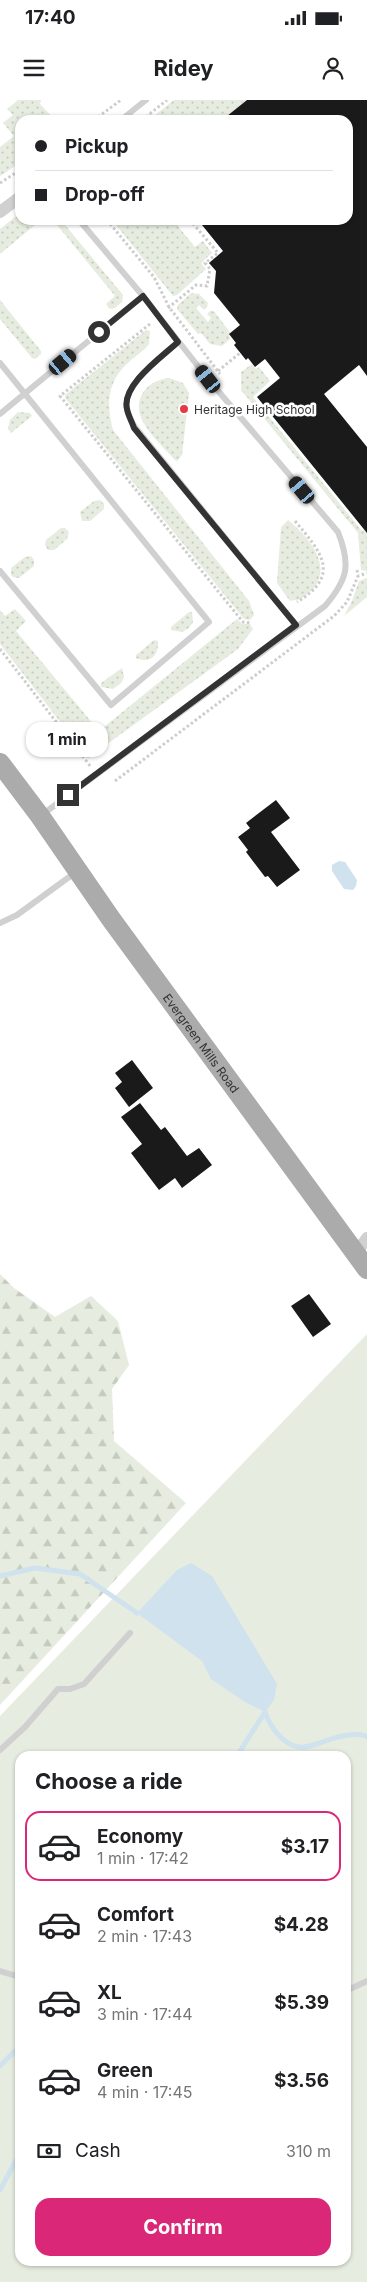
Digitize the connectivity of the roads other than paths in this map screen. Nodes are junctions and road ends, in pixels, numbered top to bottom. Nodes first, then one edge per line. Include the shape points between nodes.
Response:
1 (146, 100) edge
2 (127, 115) edge
3 (15, 201) edge
4 (0, 212) edge
5 (82, 225) edge
6 (143, 296) junction
7 (178, 342) junction
8 (0, 363) edge
9 (25, 394) junction
10 (0, 414) edge
11 (0, 571) edge
12 (296, 625) junction
13 (0, 763) edge
14 (40, 816) junction
15 (77, 871) junction
16 (0, 923) edge
17 (363, 1253) edge
18 (130, 1633) dead end
19 (0, 1750) edge
20 (0, 1971) edge
21 (15, 1976) edge
22 (367, 1981) edge
23 (351, 1989) edge

1 - 2 lane
3 - 4 street
5 - 6 lane
6 - 7 lane
6 - 9 lane
7 - 12 lane via 138,379 129,392 126,408 134,428
7 - 12 lane via 338,532 345,550 346,569 339,590 325,606
8 - 9 lane
9 - 10 lane
9 - 11 lane via 210,622 111,705
12 - 14 lane
13 - 14 main road, Evergreen Mills Road
14 - 15 main road, Evergreen Mills Road
15 - 16 lane via 18,915
15 - 17 main road, Evergreen Mills Road
18 - 19 lane via 84,1684 58,1690
20 - 21 lane
22 - 23 lane

